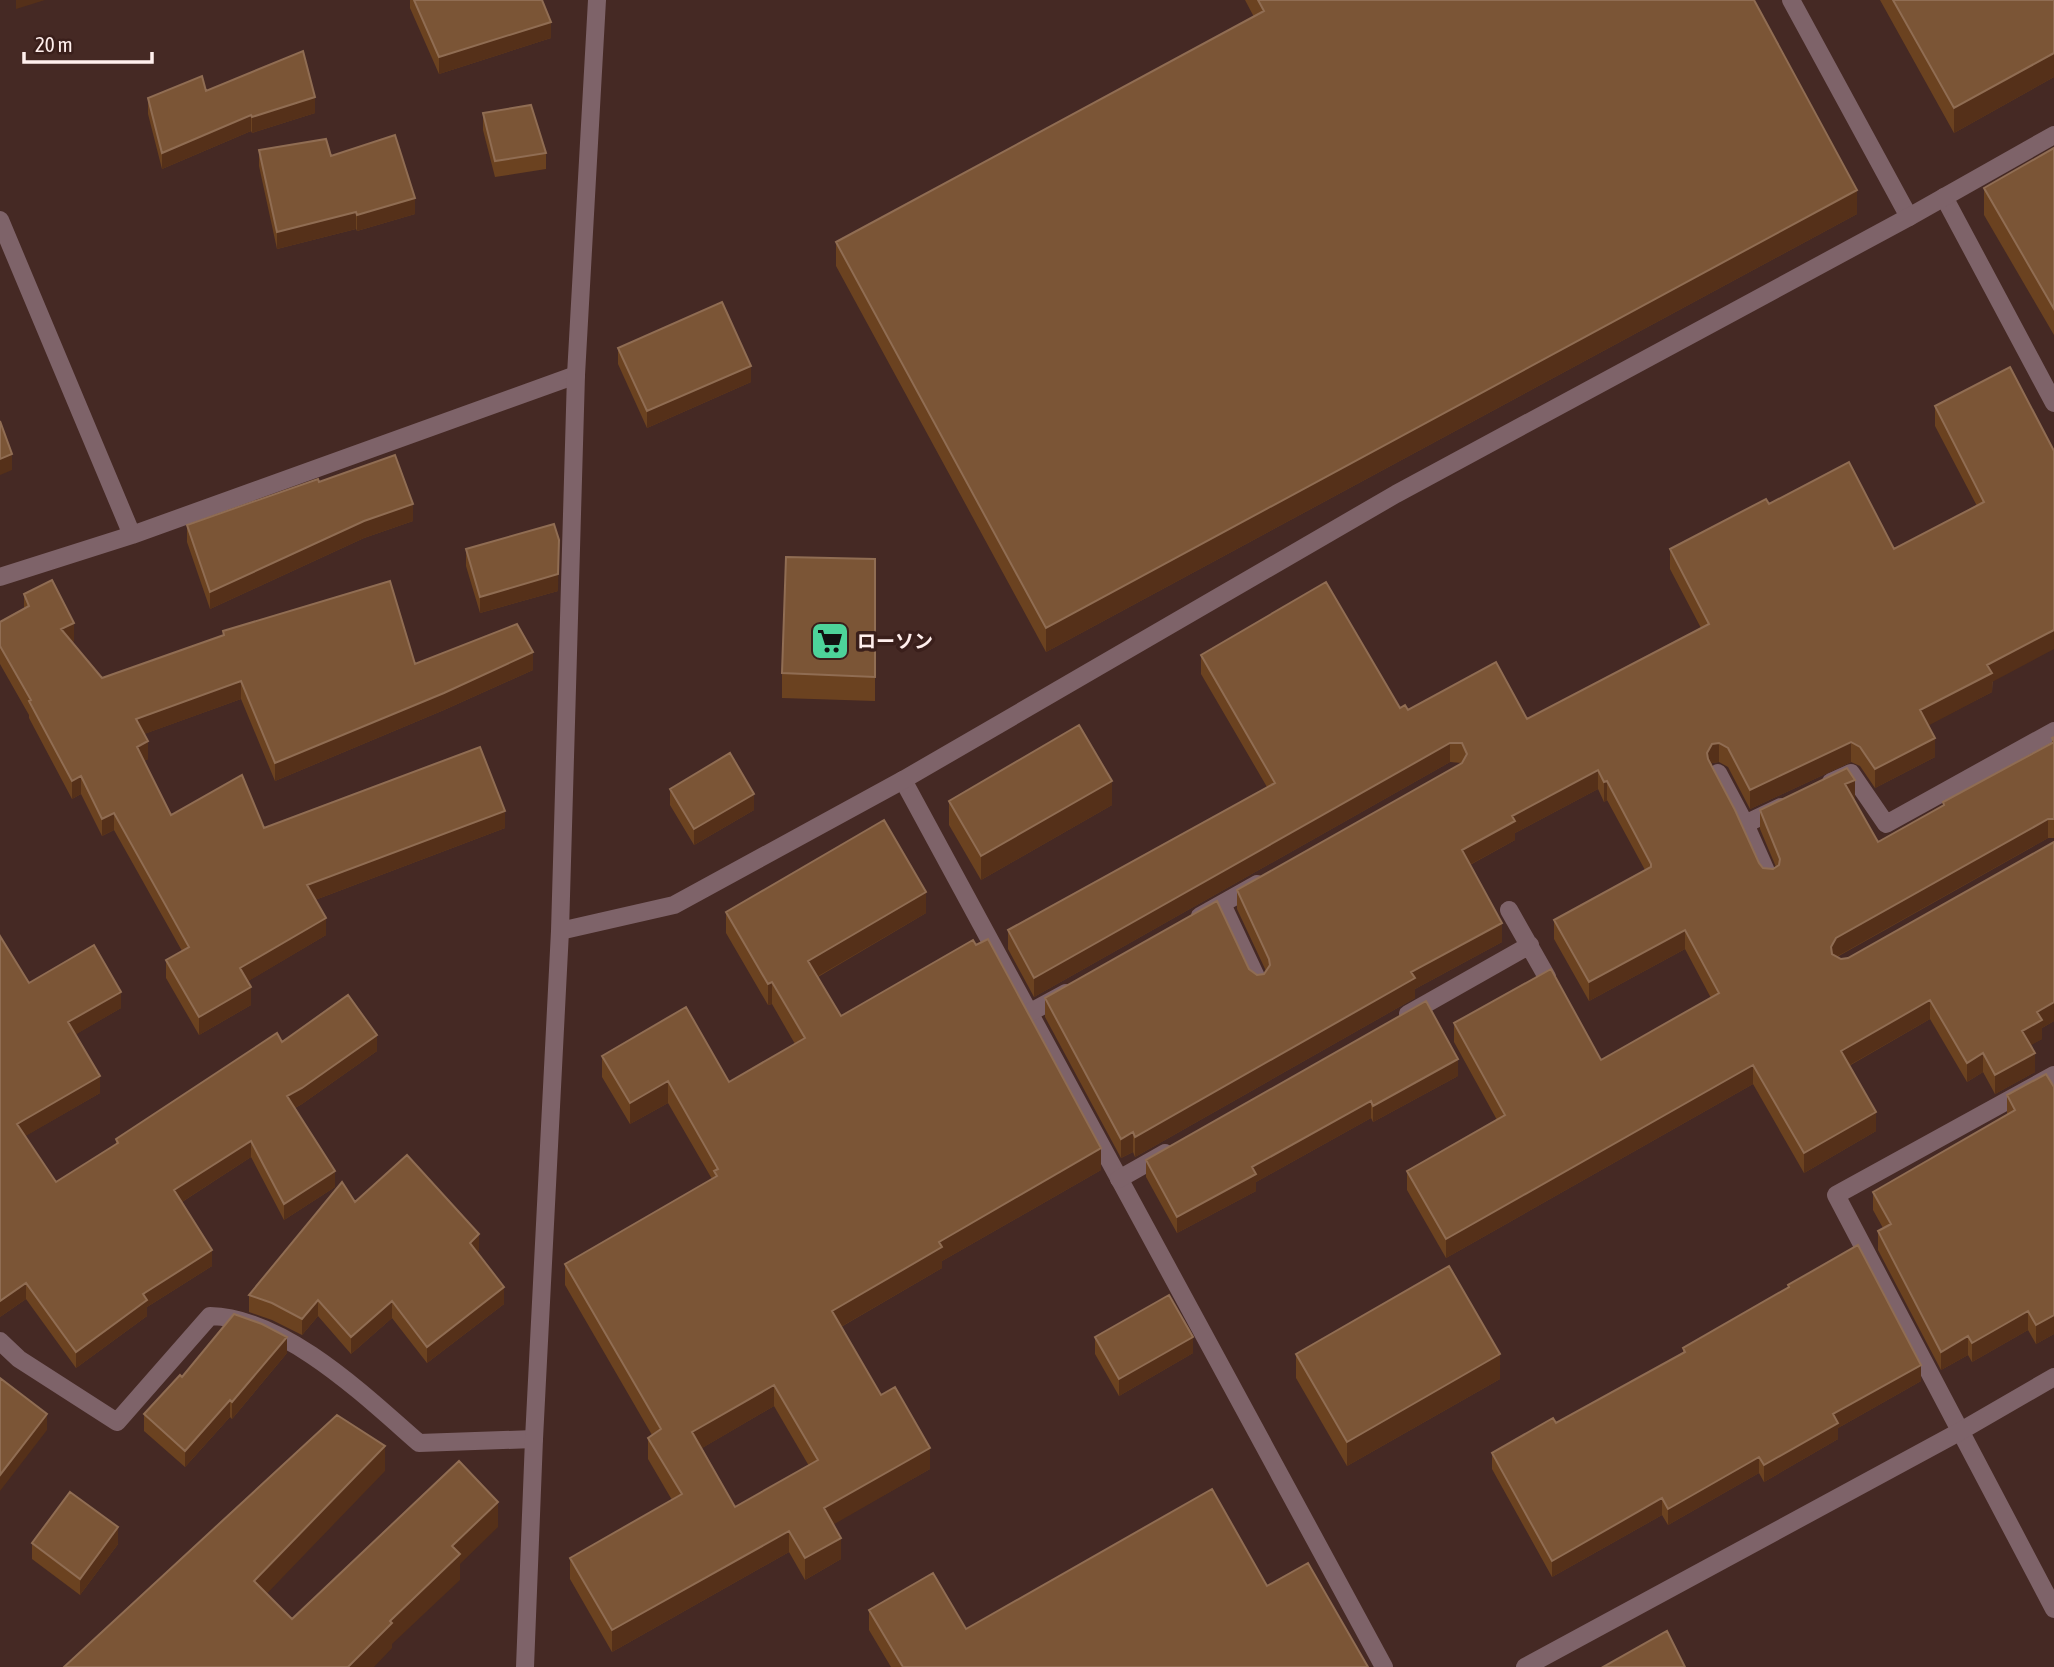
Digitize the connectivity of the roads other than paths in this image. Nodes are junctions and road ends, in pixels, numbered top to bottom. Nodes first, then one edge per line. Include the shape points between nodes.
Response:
1 (597, 0) edge
2 (1791, 0) edge
3 (2054, 135) edge
4 (1944, 197) junction
5 (1909, 217) junction
6 (0, 220) edge
7 (576, 375) junction
8 (2054, 403) edge
9 (132, 535) junction
10 (0, 577) edge
11 (2054, 731) edge
12 (1718, 773) edge
13 (903, 780) junction
14 (1816, 790) edge
15 (1792, 801) edge
16 (1745, 824) junction
17 (1269, 877) edge
18 (1769, 878) edge
19 (1222, 904) junction
20 (1509, 910) dead end
21 (1186, 924) edge
22 (560, 931) junction
23 (1530, 945) junction
24 (1548, 977) edge
25 (1259, 983) edge
26 (1077, 986) edge
27 (1029, 1013) junction
28 (1397, 1021) edge
29 (2054, 1075) edge
30 (1180, 1144) edge
31 (1119, 1179) junction
32 (0, 1341) edge
33 (2054, 1377) edge
34 (1959, 1432) junction
35 (534, 1439) junction
36 (2054, 1609) edge
37 (525, 1667) edge
38 (1384, 1667) edge
39 (1525, 1667) edge

1 - 7 street
2 - 5 street
3 - 4 street
4 - 5 street
4 - 8 street
5 - 13 street via 1396,494
6 - 9 street
7 - 9 street
7 - 22 street
9 - 10 street
11 - 14 street via 1886,824 1851,773
12 - 16 street
13 - 22 street via 674,905
13 - 27 street
15 - 16 street
16 - 18 street
17 - 19 street
19 - 21 street
19 - 25 street
20 - 23 street
22 - 35 street
23 - 24 street
23 - 28 street
26 - 27 street
27 - 31 street
29 - 34 street via 1836,1195
30 - 31 street
31 - 38 street
32 - 35 street via 19,1359 117,1422 210,1315 229,1316 287,1338 419,1443
33 - 34 street
34 - 36 street
34 - 39 street
35 - 37 street

